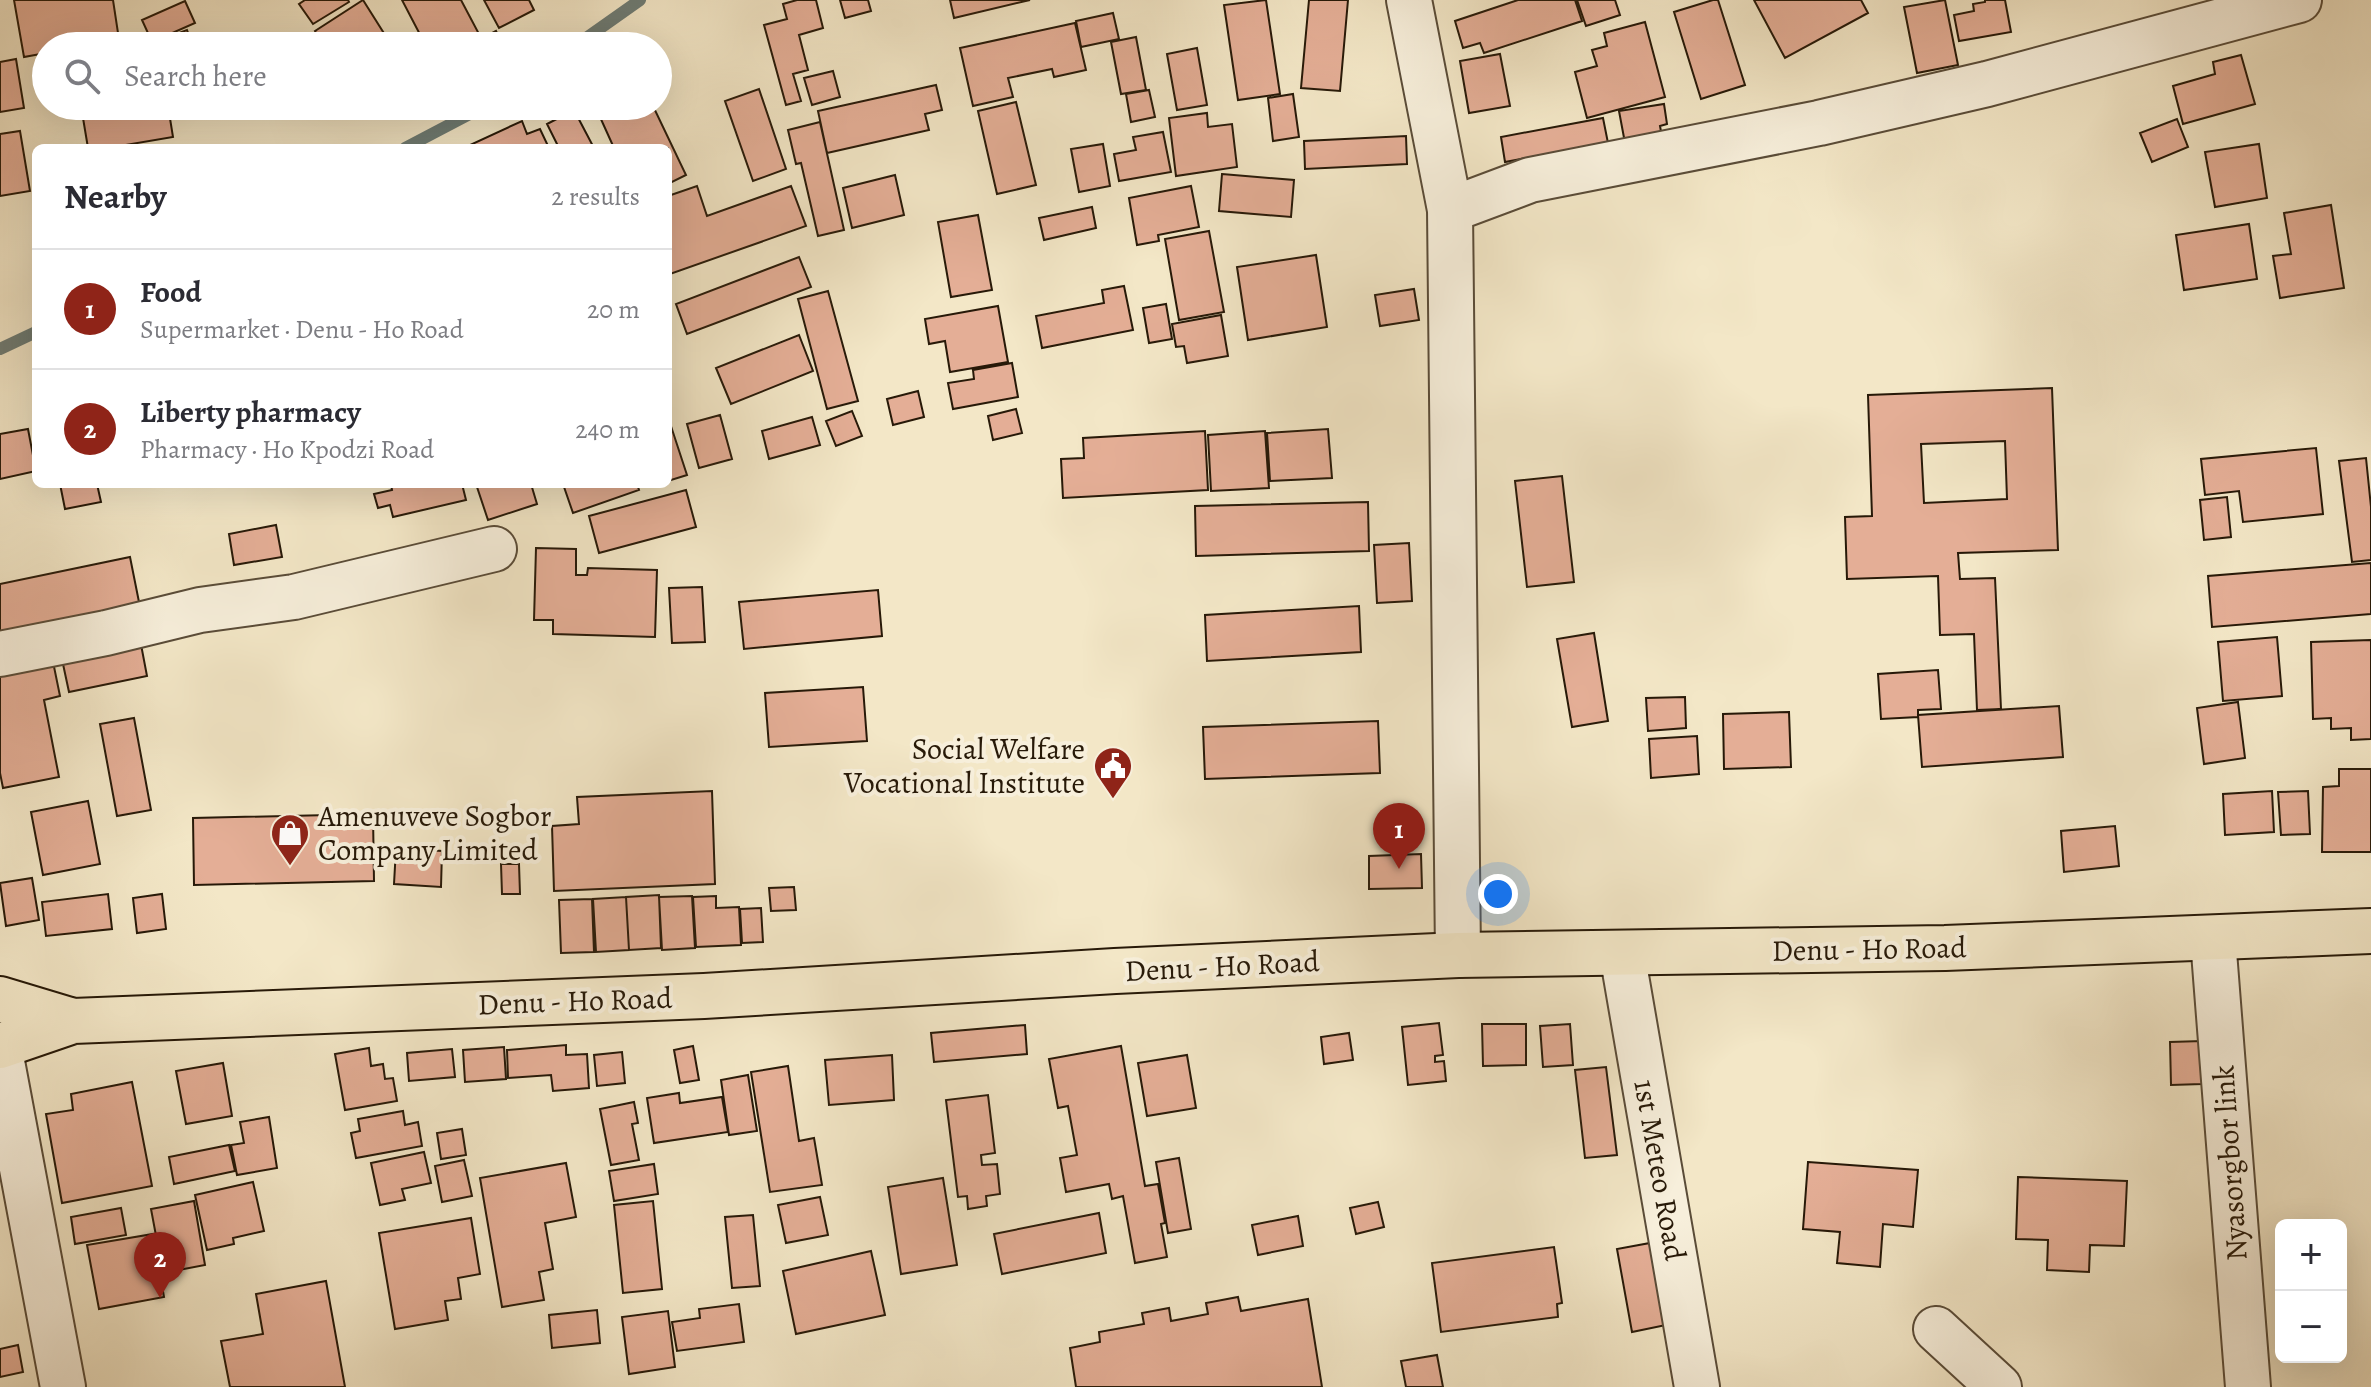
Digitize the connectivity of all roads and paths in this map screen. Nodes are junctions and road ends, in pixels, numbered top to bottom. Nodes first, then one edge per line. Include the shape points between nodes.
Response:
1 (1409, 0) edge
2 (2299, 0) edge
3 (1450, 210) junction
4 (494, 549) dead end
5 (0, 654) edge
6 (2371, 931) edge
7 (2213, 939) junction
8 (1622, 953) junction
9 (1458, 955) junction
10 (0, 999) edge
11 (73, 1021) junction
12 (0, 1048) edge
13 (1936, 1329) dead end
14 (63, 1387) edge
15 (1697, 1387) edge
16 (1999, 1387) edge
17 (2248, 1387) edge

1 - 3 street
2 - 3 street via 1973,88 1530,180
3 - 9 street
4 - 5 street via 294,597 200,610
6 - 7 main road, Denu - Ho Road
7 - 8 main road, Denu - Ho Road
7 - 17 street, Nyasorgbor link
8 - 9 main road, Denu - Ho Road
8 - 15 street, 1st Meteo Road
9 - 11 main road, Denu - Ho Road via 704,996
10 - 11 main road, Denu - Ho Road
11 - 12 main road, Denu - Ho Road
12 - 14 street
13 - 16 street

